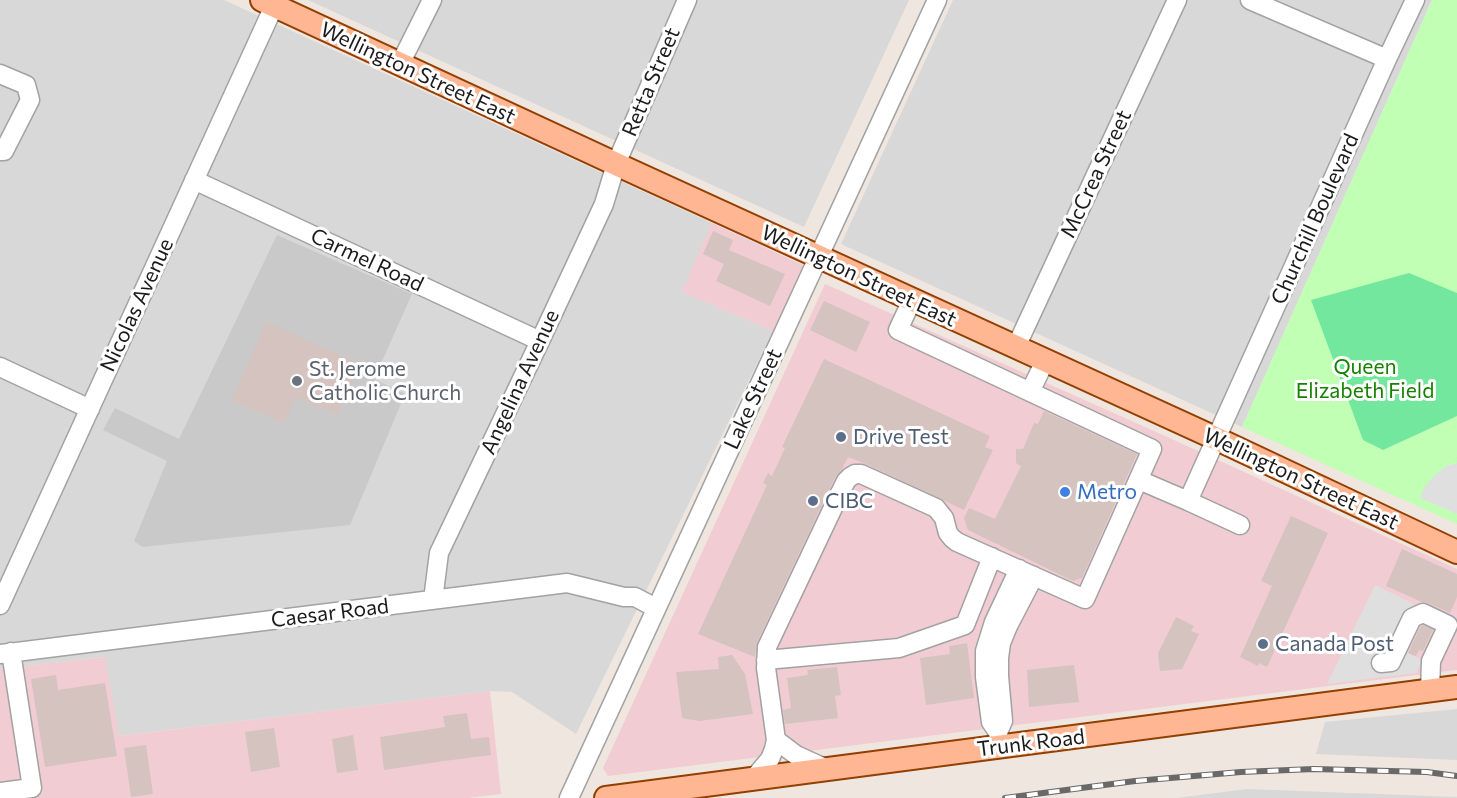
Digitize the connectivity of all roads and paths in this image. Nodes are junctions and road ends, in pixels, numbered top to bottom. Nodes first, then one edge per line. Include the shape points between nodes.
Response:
1 (432, 0) edge
2 (687, 0) edge
3 (938, 0) edge
4 (1177, 0) edge
5 (1250, 0) edge
6 (1415, 0) edge
7 (268, 3) edge
8 (1387, 59) junction
9 (400, 64) junction
10 (0, 74) edge
11 (0, 151) edge
12 (616, 164) junction
13 (194, 180) junction
14 (818, 257) junction
15 (912, 300) junction
16 (540, 340) junction
17 (1016, 347) junction
18 (1045, 361) junction
19 (0, 368) edge
20 (1030, 392) junction
21 (90, 409) junction
22 (1215, 438) junction
23 (1139, 480) junction
24 (1188, 501) junction
25 (1240, 525) dead end
26 (1457, 552) edge
27 (992, 557) junction
28 (1027, 573) junction
29 (433, 600) junction
30 (0, 605) edge
31 (656, 608) junction
32 (5, 653) edge
33 (766, 660) junction
34 (1381, 663) dead end
35 (1457, 687) edge
36 (1430, 691) junction
37 (776, 740) junction
38 (999, 740) junction
39 (826, 769) junction
40 (753, 779) junction
41 (0, 792) edge
42 (569, 798) edge
43 (606, 798) edge

1 - 9 street
2 - 12 street, Retta Street
3 - 14 street, Lake Street
4 - 17 street, McCrea Street
5 - 8 street
6 - 8 street, Churchill Boulevard
7 - 9 main road, Wellington Street East
7 - 13 street, Nicolas Avenue
8 - 22 street, Churchill Boulevard
9 - 12 main road, Wellington Street East
10 - 11 street via 26,85 30,100 4,151
12 - 14 main road, Wellington Street East
12 - 16 street, Angelina Avenue via 604,204
13 - 16 street, Carmel Road
13 - 21 street, Nicolas Avenue
14 - 15 main road, Wellington Street East
14 - 31 street, Lake Street
15 - 17 main road, Wellington Street East
15 - 20 street via 898,330
16 - 29 street, Angelina Avenue via 439,553
17 - 18 main road, Wellington Street East
18 - 20 street
18 - 22 main road, Wellington Street East
19 - 21 street
20 - 23 street via 1152,449
21 - 30 street, Nicolas Avenue
22 - 24 street, Churchill Boulevard
22 - 26 main road, Wellington Street East
23 - 24 street
23 - 28 street via 1085,599
24 - 25 street
27 - 28 street
27 - 33 street via 965,625 899,648
27 - 33 street via 952,538 936,508 855,474 840,493 768,647
28 - 38 street via 1001,643 1003,721
29 - 31 street, Caesar Road via 567,583 635,597
29 - 32 street, Caesar Road
31 - 42 street, Lake Street
32 - 41 street via 33,788
33 - 37 street
34 - 36 street via 1390,662 1412,618 1423,613 1448,625 1431,661
35 - 36 main road, Trunk Road
36 - 38 main road, Trunk Road
37 - 39 street
37 - 40 street via 770,759
38 - 39 main road, Trunk Road
39 - 40 main road, Trunk Road
40 - 43 main road, Trunk Road

